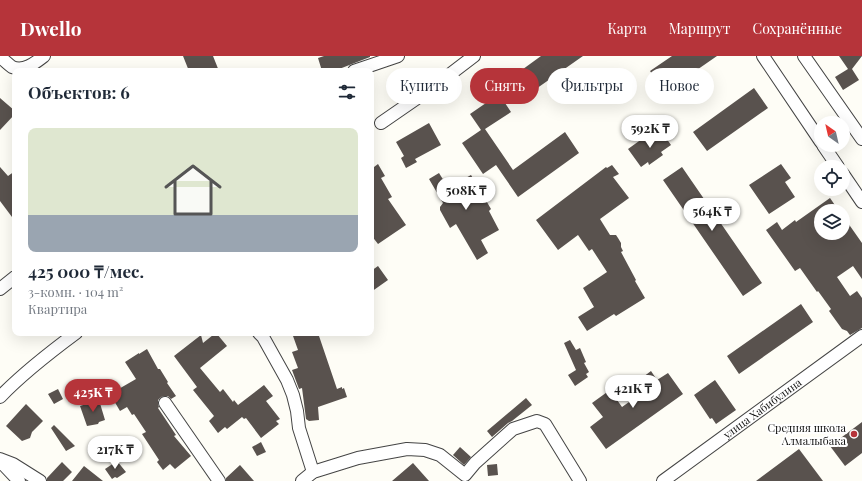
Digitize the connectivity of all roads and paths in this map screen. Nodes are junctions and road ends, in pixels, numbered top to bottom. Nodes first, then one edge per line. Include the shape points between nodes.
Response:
1 (44, 56) edge
2 (398, 56) edge
3 (474, 56) edge
4 (763, 56) edge
5 (804, 56) edge
6 (0, 57) edge
7 (17, 68) edge
8 (23, 68) edge
9 (363, 68) edge
10 (381, 124) dead end
11 (814, 132) edge
12 (862, 139) edge
13 (850, 184) edge
14 (862, 202) edge
15 (12, 279) edge
16 (0, 289) edge
17 (72, 336) edge
18 (262, 336) edge
19 (862, 336) edge
20 (0, 397) edge
21 (165, 403) dead end
22 (0, 460) edge
23 (313, 472) junction
24 (19, 481) edge
25 (40, 481) edge
26 (219, 481) edge
27 (302, 481) edge
28 (580, 481) edge
29 (663, 481) edge

1 - 8 street
2 - 9 street
3 - 10 street
4 - 11 street
5 - 12 street
6 - 7 street
13 - 14 street
15 - 16 street
17 - 20 street
18 - 23 street via 293,395 299,428
19 - 29 street, улица Хабибулина
21 - 26 street
22 - 24 street
22 - 25 street via 13,464
23 - 27 street
23 - 28 street via 358,458 407,449 425,450 440,455 465,476 475,463 513,429 537,421 545,424

